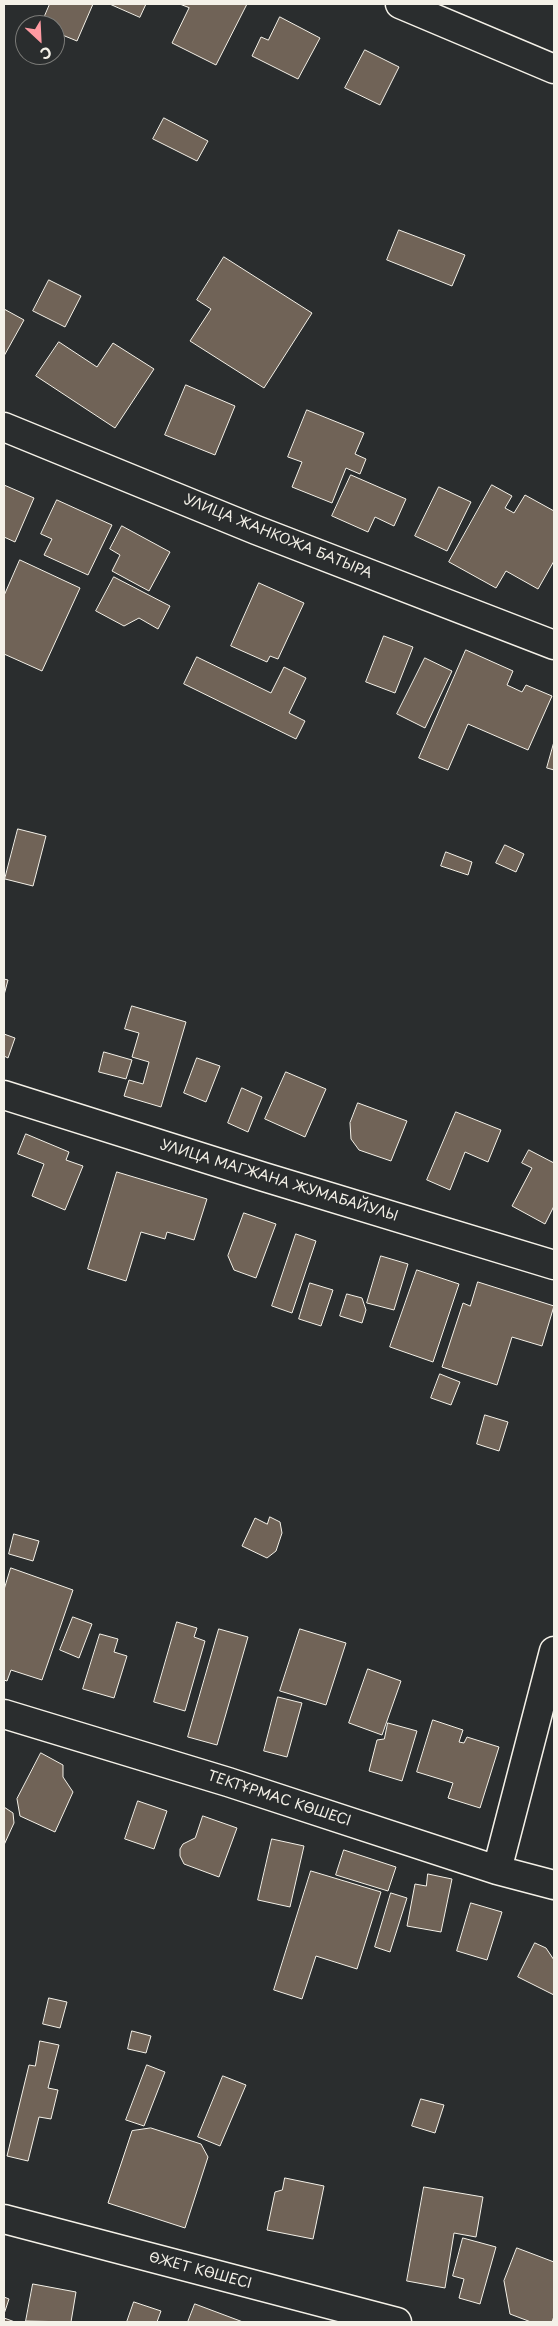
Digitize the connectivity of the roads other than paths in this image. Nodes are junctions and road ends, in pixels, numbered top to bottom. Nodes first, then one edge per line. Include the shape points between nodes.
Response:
1 (400, 4) edge
2 (442, 4) edge
3 (465, 33) junction
4 (554, 69) edge
5 (4, 427) edge
6 (554, 644) edge
7 (4, 1095) edge
8 (554, 1265) edge
9 (554, 1651) edge
10 (4, 1714) edge
11 (497, 1870) junction
12 (554, 1885) edge
13 (4, 2219) edge
14 (389, 2321) edge

1 - 3 street
2 - 3 street
3 - 4 street
5 - 6 street, УЛИЦА ЖАНКОЖА БАТЫРА via 256,530
7 - 8 street, УЛИЦА МАГЖАНА ЖУМАБАЙУЛЫ
9 - 11 street
10 - 11 street, ТЕКТҰРМАС КӨШЕСІ via 228,1782
11 - 12 street, ТЕКТҰРМАС КӨШЕСІ
13 - 14 street, ӨЖЕТ КӨШЕСІ

